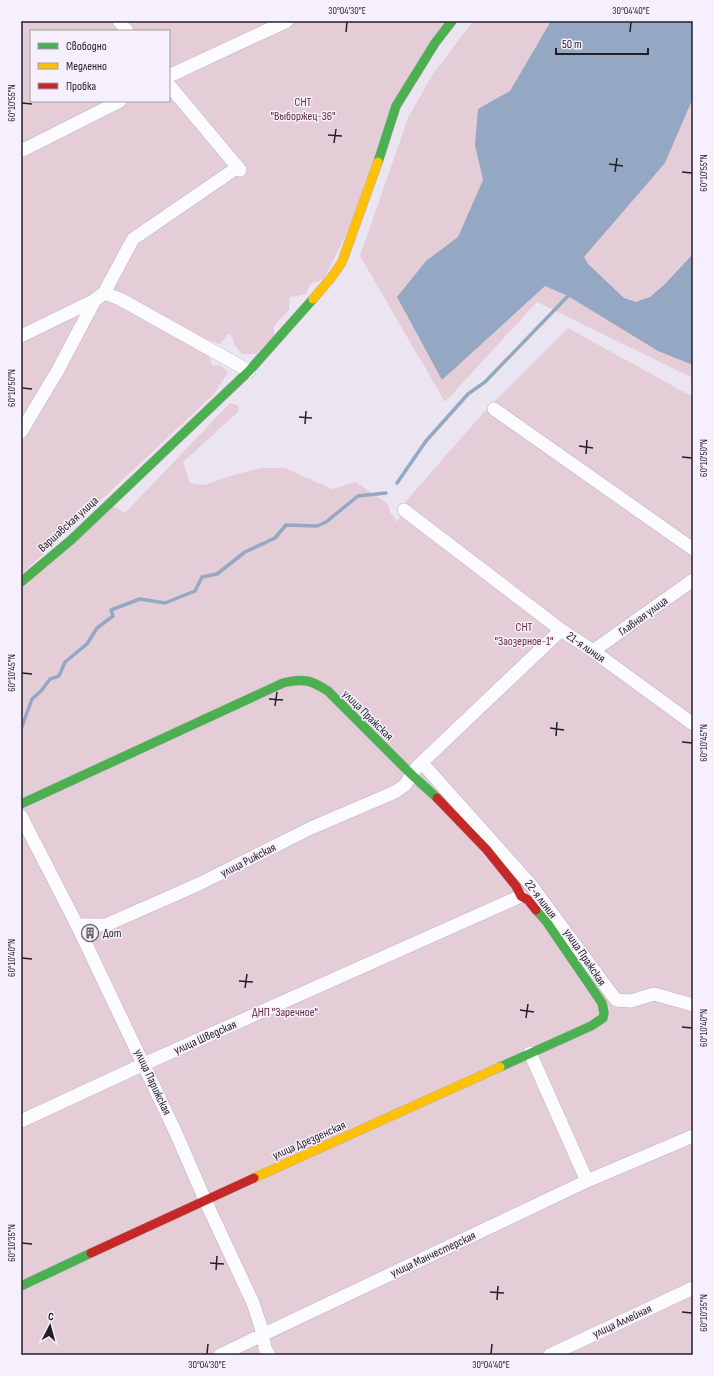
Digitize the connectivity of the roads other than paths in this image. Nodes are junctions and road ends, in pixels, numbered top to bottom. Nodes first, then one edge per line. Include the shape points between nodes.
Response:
1 (119, 21) edge
2 (287, 21) edge
3 (452, 21) edge
4 (126, 30) edge
5 (170, 76) edge
6 (170, 86) edge
7 (118, 102) edge
8 (21, 151) edge
9 (100, 296) junction
10 (21, 336) edge
11 (249, 372) junction
12 (494, 408) dead end
13 (21, 432) edge
14 (404, 510) dead end
15 (693, 549) edge
16 (693, 580) edge
17 (21, 582) edge
18 (561, 630) junction
19 (593, 652) junction
20 (693, 724) edge
21 (422, 763) junction
22 (412, 775) junction
23 (21, 804) edge
24 (21, 816) edge
25 (521, 896) junction
26 (77, 925) junction
27 (693, 1005) edge
28 (604, 1013) joint
29 (530, 1053) junction
30 (144, 1064) junction
31 (21, 1121) edge
32 (693, 1136) edge
33 (587, 1181) junction
34 (205, 1200) junction
35 (21, 1286) edge
36 (693, 1288) edge
37 (263, 1335) junction
38 (220, 1355) edge
39 (268, 1355) edge
40 (550, 1355) edge

1 - 4 street
2 - 5 street
3 - 11 street, Варшавская улица via 435,43 396,106 342,262
6 - 9 street via 239,169 133,239
7 - 8 street
9 - 10 street
9 - 11 street via 120,299
9 - 13 street
11 - 17 street, Варшавская улица via 71,540
12 - 15 street
14 - 18 street, 21-я линия
16 - 19 street, Главная улица
18 - 19 street, 21-я линия
18 - 21 street, улица Рижская
19 - 20 street, 21-я линия
21 - 22 street, улица Рижская
21 - 27 street, 22-я линия via 531,885 616,1000 632,1001 654,994
22 - 23 street, улица Пражская via 328,691 315,682 298,679 284,683
22 - 25 street, улица Пражская via 487,850
22 - 26 street, улица Рижская via 405,785 395,792 311,828 199,884 106,926
24 - 26 street, улица Парижская
25 - 28 street, улица Пражская via 540,913 558,938 602,1003
25 - 30 street, улица Шведская
26 - 30 street, улица Парижская
28 - 29 street, улица Дрезденская via 603,1018 592,1026
29 - 33 street
29 - 34 street, улица Дрезденская
30 - 31 street, улица Шведская
30 - 34 street, улица Парижская
32 - 33 street, улица Манчестерская
33 - 37 street, улица Манчестерская
34 - 35 street, улица Дрезденская
34 - 37 street, улица Парижская via 252,1302
36 - 40 street, улица Аллейная
37 - 38 street, улица Манчестерская
37 - 39 street, улица Парижская

